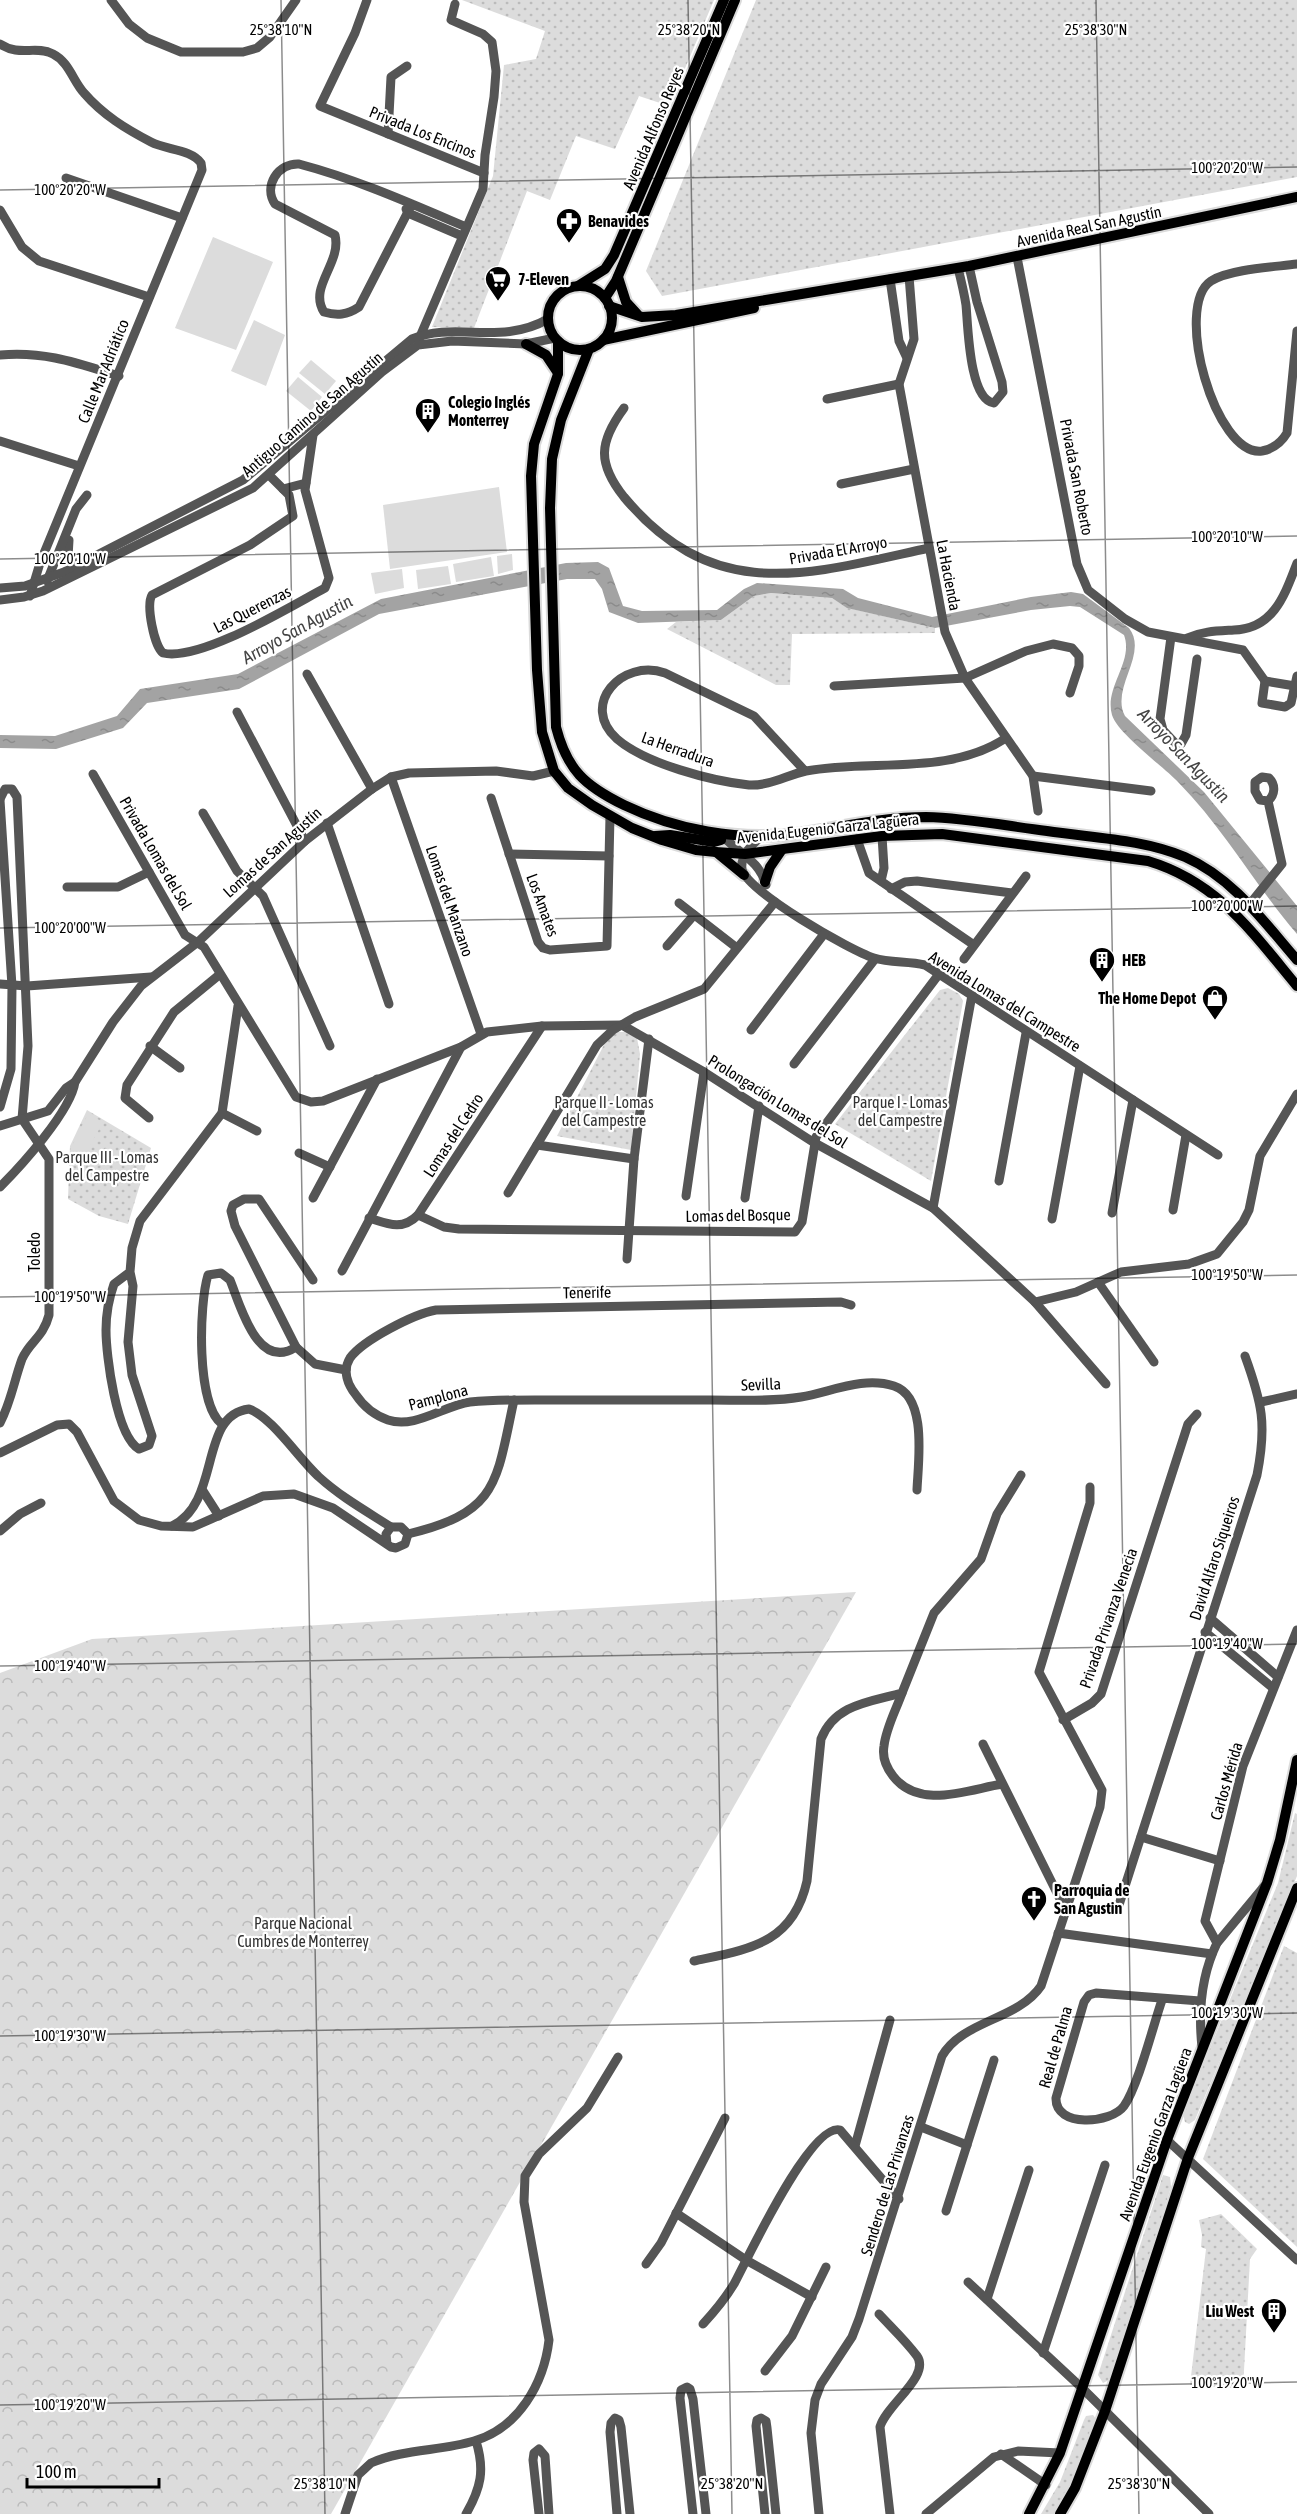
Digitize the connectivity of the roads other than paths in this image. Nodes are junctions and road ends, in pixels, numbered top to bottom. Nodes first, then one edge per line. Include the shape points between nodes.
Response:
1 (111, 0) edge
2 (296, 0) edge
3 (367, 0) edge
4 (724, 0) edge
5 (735, 0) edge
6 (455, 4) dead end
7 (0, 44) edge
8 (407, 66) dead end
9 (388, 134) junction
10 (484, 173) junction
11 (66, 178) dead end
12 (1297, 198) edge
13 (410, 209) junction
14 (0, 210) edge
15 (182, 218) junction
16 (464, 231) junction
17 (1017, 256) junction
18 (1297, 264) edge
19 (964, 267) junction
20 (909, 276) junction
21 (618, 277) junction
22 (888, 279) junction
23 (578, 286) junction
24 (974, 287) junction
25 (963, 289) junction
26 (149, 297) junction
27 (607, 302) junction
28 (642, 317) junction
29 (548, 319) junction
30 (983, 319) junction
31 (967, 323) junction
32 (1297, 331) edge
33 (419, 340) junction
34 (556, 340) junction
35 (603, 340) junction
36 (526, 344) junction
37 (589, 349) junction
38 (0, 355) edge
39 (907, 358) junction
40 (380, 370) junction
41 (558, 374) junction
42 (119, 376) junction
43 (899, 384) junction
44 (827, 399) dead end
45 (624, 408) dead end
46 (313, 435) junction
47 (0, 441) edge
48 (79, 466) junction
49 (914, 469) junction
50 (270, 476) junction
51 (306, 483) junction
52 (841, 484) dead end
53 (283, 489) junction
54 (87, 495) dead end
55 (69, 540) dead end
56 (929, 548) junction
57 (82, 563) junction
58 (1297, 563) edge
59 (48, 578) junction
60 (33, 584) junction
61 (0, 588) edge
62 (42, 591) junction
63 (30, 596) junction
64 (0, 600) edge
65 (1171, 637) junction
66 (1187, 638) junction
67 (1197, 659) dead end
68 (307, 674) dead end
69 (965, 678) junction
70 (1264, 681) junction
71 (1296, 681) edge
72 (834, 686) dead end
73 (1070, 693) dead end
74 (237, 712) dead end
75 (1006, 738) junction
76 (554, 771) junction
77 (805, 771) junction
78 (93, 774) dead end
79 (1033, 776) junction
80 (391, 777) junction
81 (372, 789) junction
82 (1151, 791) dead end
83 (491, 798) dead end
84 (0, 800) edge
85 (1268, 801) dead end
86 (1038, 811) dead end
87 (203, 813) dead end
88 (610, 816) junction
89 (986, 821) junction
90 (327, 823) junction
91 (721, 834) junction
92 (652, 836) junction
93 (764, 836) junction
94 (882, 836) junction
95 (985, 838) junction
96 (857, 839) junction
97 (305, 841) junction
98 (781, 851) junction
99 (716, 852) junction
100 (509, 854) junction
101 (745, 854) junction
102 (883, 855) junction
103 (609, 856) junction
104 (863, 858) junction
105 (149, 872) junction
106 (744, 875) junction
107 (1026, 876) dead end
108 (765, 882) junction
109 (881, 882) junction
110 (255, 885) junction
111 (67, 887) dead end
112 (891, 889) junction
113 (3, 890) edge
114 (1012, 893) junction
115 (771, 899) junction
116 (679, 903) dead end
117 (1249, 905) junction
118 (694, 915) junction
119 (824, 933) junction
120 (198, 942) junction
121 (974, 945) junction
122 (667, 946) dead end
123 (737, 948) junction
124 (875, 959) junction
125 (964, 959) dead end
126 (1297, 960) edge
127 (939, 974) junction
128 (219, 975) junction
129 (152, 977) junction
130 (0, 984) edge
131 (12, 986) junction
132 (27, 986) junction
133 (1297, 986) edge
134 (972, 995) junction
135 (389, 1005) dead end
136 (238, 1006) junction
137 (622, 1025) junction
138 (542, 1026) junction
139 (751, 1030) dead end
140 (1026, 1033) junction
141 (481, 1034) junction
142 (649, 1039) junction
143 (150, 1046) junction
144 (330, 1046) dead end
145 (461, 1047) junction
146 (794, 1064) dead end
147 (1080, 1066) junction
148 (180, 1068) dead end
149 (704, 1072) junction
150 (377, 1079) junction
151 (75, 1082) junction
152 (1297, 1094) edge
153 (1133, 1100) junction
154 (759, 1106) junction
155 (0, 1107) edge
156 (222, 1113) junction
157 (149, 1118) dead end
158 (22, 1119) junction
159 (0, 1126) edge
160 (257, 1131) dead end
161 (1186, 1135) junction
162 (813, 1142) junction
163 (39, 1143) junction
164 (537, 1145) junction
165 (299, 1153) dead end
166 (1218, 1155) dead end
167 (634, 1159) junction
168 (330, 1167) junction
169 (999, 1181) dead end
170 (0, 1188) edge
171 (508, 1193) dead end
172 (686, 1196) dead end
173 (313, 1198) dead end
174 (745, 1198) dead end
175 (933, 1208) junction
176 (1173, 1210) dead end
177 (1112, 1213) dead end
178 (418, 1215) junction
179 (369, 1218) junction
180 (1052, 1219) dead end
181 (628, 1231) junction
182 (627, 1259) dead end
183 (342, 1271) dead end
184 (130, 1272) junction
185 (313, 1280) dead end
186 (1098, 1282) junction
187 (1035, 1302) junction
188 (850, 1305) dead end
189 (296, 1347) junction
190 (1245, 1356) dead end
191 (1154, 1362) dead end
192 (346, 1370) junction
193 (1106, 1384) dead end
194 (1297, 1394) edge
195 (514, 1400) junction
196 (1261, 1402) junction
197 (1197, 1414) dead end
198 (0, 1423) edge
199 (222, 1424) junction
200 (0, 1453) edge
201 (1021, 1475) dead end
202 (1090, 1487) dead end
203 (917, 1490) dead end
204 (203, 1491) junction
205 (41, 1503) dead end
206 (219, 1516) junction
207 (171, 1526) junction
208 (391, 1527) junction
209 (0, 1530) edge
210 (408, 1534) junction
211 (387, 1544) junction
212 (1210, 1618) junction
213 (1297, 1630) edge
214 (1205, 1632) junction
215 (1278, 1677) junction
216 (1273, 1688) junction
217 (903, 1693) junction
218 (1063, 1720) junction
219 (982, 1744) dead end
220 (1297, 1760) edge
221 (1002, 1784) junction
222 (1291, 1788) junction
223 (1297, 1801) edge
224 (1141, 1837) junction
225 (1220, 1861) junction
226 (1267, 1883) junction
227 (1297, 1888) edge
228 (1118, 1908) dead end
229 (1065, 1909) junction
230 (1058, 1933) junction
231 (1217, 1943) junction
232 (1212, 1954) junction
233 (694, 1961) dead end
234 (1162, 2000) junction
235 (1200, 2001) junction
236 (890, 2020) dead end
237 (1202, 2046) junction
238 (618, 2057) dead end
239 (994, 2060) dead end
240 (726, 2118) dead end
241 (921, 2127) junction
242 (1167, 2140) junction
243 (967, 2145) junction
244 (855, 2146) junction
245 (1188, 2158) junction
246 (1104, 2165) dead end
247 (1029, 2170) dead end
248 (899, 2199) junction
249 (946, 2211) dead end
250 (676, 2213) junction
251 (746, 2260) junction
252 (1297, 2260) edge
253 (646, 2264) dead end
254 (826, 2267) dead end
255 (968, 2282) dead end
256 (812, 2297) junction
257 (987, 2299) junction
258 (879, 2314) dead end
259 (703, 2324) dead end
260 (1043, 2353) junction
261 (765, 2371) dead end
262 (1082, 2388) junction
263 (1105, 2411) junction
264 (476, 2441) junction
265 (699, 2446) junction
266 (687, 2448) junction
267 (1032, 2451) junction
268 (1060, 2453) junction
269 (1000, 2454) junction
270 (1025, 2470) junction
271 (627, 2483) junction
272 (615, 2484) junction
273 (1046, 2485) junction
274 (345, 2514) edge
275 (466, 2514) edge
276 (539, 2514) edge
277 (549, 2514) edge
278 (617, 2514) edge
279 (630, 2514) edge
280 (693, 2514) edge
281 (706, 2514) edge
282 (765, 2514) edge
283 (776, 2514) edge
284 (819, 2514) edge
285 (890, 2514) edge
286 (926, 2514) edge
287 (1029, 2514) edge
288 (1060, 2514) edge
289 (1209, 2514) edge

1 - 2 street via 129,24 147,38 181,52 243,52 257,48 270,37
3 - 9 street, Privada Los Encinos via 320,106
4 - 23 main road, Avenida Alfonso Reyes via 618,249 605,269
5 - 21 main road, Avenida Alfonso Reyes
6 - 10 street via 451,20 489,38 493,49 495,97
7 - 15 street, Calle Mar Adriático via 11,51 54,54 67,66 82,91 109,117 152,143 192,154 202,170
8 - 9 street via 391,77
9 - 10 street, Privada Los Encinos
10 - 16 street, Privada Los Encinos via 483,189
11 - 15 street
12 - 17 main road, Avenida Real San Agustín
13 - 13 street via 359,307 333,314 324,312 318,304 318,294 337,251 335,236 270,198 279,169 288,164 402,201
13 - 16 street
14 - 26 street via 22,246 39,261
15 - 26 street, Calle Mar Adriático
16 - 33 street, Privada Los Encinos
17 - 19 main road, Avenida Real San Agustín
17 - 65 street, Privada San Roberto via 1080,575 1088,590 1125,619 1148,632
18 - 32 street via 1225,275 1212,280 1198,300 1198,353 1209,389 1226,429 1245,448 1268,450 1287,433
19 - 20 main road, Avenida Real San Agustín
19 - 24 street
19 - 25 street
20 - 22 main road, Avenida Real San Agustín
20 - 39 street, La Hacienda via 914,339
21 - 27 main road, Avenida Alfonso Reyes
21 - 28 main road via 626,302
22 - 28 main road, Avenida Real San Agustín via 676,315
22 - 35 main road, Avenida Real San Agustín
22 - 39 street via 899,341
23 - 27 main road via 593,289
23 - 29 main road via 556,297
24 - 25 street
24 - 30 street
25 - 31 street
26 - 42 street, Calle Mar Adriático
27 - 28 main road, Avenida Real San Agustín
27 - 35 main road via 612,318
29 - 33 street via 523,331
29 - 34 main road
30 - 31 street
30 - 31 street via 1002,382 1003,392 994,403 981,396
33 - 36 street
33 - 40 street, Antiguo Camino de San Agustín
34 - 36 street
34 - 37 main road via 572,350
34 - 41 main road, Avenida Eugenio Garza Lagüera
35 - 37 main road
36 - 41 main road via 546,355
37 - 91 main road, Avenida Eugenio Garza Lagüera via 564,409 552,459 554,709 560,743 574,771 613,799 666,822
38 - 42 street via 46,355
39 - 43 street, La Hacienda
40 - 46 street, Antiguo Camino de San Agustín
40 - 57 street, Antiguo Camino de San Agustín via 243,480
41 - 76 main road, Avenida Eugenio Garza Lagüera via 534,444 531,476 539,708 544,746
42 - 48 street, Calle Mar Adriático
43 - 44 street
43 - 49 street, La Hacienda
45 - 56 street, Privada El Arroyo via 609,428 604,448 605,467 615,486 661,533 713,564 757,574 805,574
46 - 50 street, Antiguo Camino de San Agustín
46 - 51 street, Las Querenzas
47 - 48 street
48 - 60 street, Calle Mar Adriático
49 - 52 street
49 - 56 street, La Hacienda
50 - 53 street, Las Querenzas
50 - 62 street, Antiguo Camino de San Agustín via 245,493
51 - 53 street
51 - 53 street, Las Querenzas via 310,516 329,578 325,588 228,640 163,653 157,645 150,597 250,545 293,516 289,495
54 - 59 street via 76,509
55 - 57 street via 68,557 72,562
56 - 69 street, La Hacienda via 945,632
57 - 59 street, Antiguo Camino de San Agustín
58 - 66 street, Privada San Roberto via 1269,618 1245,629 1209,631
59 - 60 street, Antiguo Camino de San Agustín
59 - 62 street
60 - 61 street, Antiguo Camino de San Agustín
60 - 63 street, Calle Mar Adriático
62 - 63 street, Antiguo Camino de San Agustín
63 - 64 street, Antiguo Camino de San Agustín
65 - 66 street, Privada San Roberto
65 - 67 street via 1160,719 1163,730 1176,744 1183,742 1186,735
66 - 70 street, Privada San Roberto via 1243,650
68 - 81 street
69 - 72 street
69 - 73 street via 1045,644 1059,644 1072,648 1079,656
69 - 75 street, La Hacienda
70 - 71 street
70 - 71 street via 1261,700 1266,705 1290,705
74 - 97 street
75 - 77 street, La Herradura via 985,750 943,759
75 - 79 street, La Hacienda
76 - 80 street, Lomas de San Agustín via 533,776 490,771
76 - 88 main road, Avenida Eugenio Garza Lagüera via 575,794
77 - 77 street, La Herradura via 754,716 665,673 649,669 630,672 617,679 605,695 605,720 616,738 669,765 707,778 749,785 778,781
78 - 105 street, Privada Lomas del Sol
79 - 82 street
79 - 86 street
80 - 81 street, Lomas de San Agustín
80 - 141 street, Lomas del Manzano
81 - 90 street, Lomas de San Agustín
83 - 100 street
84 - 113 street
84 - 132 street via 5,789 12,789 17,797
85 - 117 street via 1282,858 1278,872
87 - 110 street via 237,871
88 - 92 main road, Avenida Eugenio Garza Lagüera
88 - 103 street, Los Amates
89 - 93 main road, Avenida Eugenio Garza Lagüera via 895,819
89 - 95 main road
89 - 117 main road, Avenida Eugenio Garza Lagüera via 1161,848 1201,864
90 - 97 street, Lomas de San Agustín
90 - 135 street
91 - 92 main road via 721,840 714,842
91 - 93 main road, Avenida Eugenio Garza Lagüera
91 - 101 street
92 - 99 main road, Avenida Eugenio Garza Lagüera via 686,848
93 - 101 street
94 - 95 main road, Avenida Eugenio Garza Lagüera via 942,834
94 - 96 main road, Avenida Eugenio Garza Lagüera
94 - 102 street
95 - 133 main road, Avenida Eugenio Garza Lagüera via 1132,858 1177,871 1221,899
96 - 98 main road, Avenida Eugenio Garza Lagüera
96 - 104 street
97 - 110 street, Lomas de San Agustín
98 - 101 main road, Avenida Eugenio Garza Lagüera
98 - 108 main road
99 - 101 main road, Avenida Eugenio Garza Lagüera
99 - 106 main road
100 - 103 street, Los Amates
100 - 103 street, Los Amates via 538,942 543,948 554,950 607,946
101 - 106 street
101 - 108 street via 755,862
102 - 104 street
102 - 109 street
104 - 109 street via 869,873
105 - 111 street via 118,887
105 - 120 street, Privada Lomas del Sol via 185,935
106 - 115 street, Avenida Lomas del Campestre
107 - 114 street
108 - 115 street
109 - 112 street
110 - 120 street, Lomas de San Agustín
110 - 144 street
112 - 114 street via 918,881
112 - 121 street
113 - 131 street
114 - 121 street
115 - 119 street, Avenida Lomas del Campestre
115 - 123 street
116 - 118 street
117 - 126 main road, Avenida Eugenio Garza Lagüera
118 - 122 street
118 - 123 street
119 - 124 street, Avenida Lomas del Campestre
119 - 139 street
120 - 128 street, Prolongación Lomas del Sol
120 - 129 street, Lomas de San Agustín
121 - 125 street
123 - 137 street via 704,989
124 - 127 street, Avenida Lomas del Campestre via 916,963
124 - 146 street
127 - 134 street, Avenida Lomas del Campestre
127 - 162 street, Lomas del Bosque
128 - 136 street, Prolongación Lomas del Sol
128 - 143 street via 180,1005
129 - 132 street
129 - 151 street, Lomas de San Agustín via 131,997
130 - 131 street
131 - 132 street
131 - 155 street via 10,1069
132 - 158 street via 28,1046
134 - 140 street, Avenida Lomas del Campestre
134 - 175 street
136 - 150 street, Prolongación Lomas del Sol via 296,1097 316,1102
136 - 156 street
137 - 138 street, Prolongación Lomas del Sol
137 - 142 street, Prolongación Lomas del Sol
137 - 164 street via 597,1045
138 - 141 street, Prolongación Lomas del Sol
138 - 178 street, Lomas del Cedro
140 - 147 street, Avenida Lomas del Campestre
140 - 169 street
141 - 145 street, Prolongación Lomas del Sol
142 - 149 street, Prolongación Lomas del Sol
142 - 167 street
143 - 148 street
143 - 157 street via 124,1094 128,1102
145 - 150 street, Prolongación Lomas del Sol
145 - 179 street
147 - 153 street, Avenida Lomas del Campestre
147 - 180 street
149 - 154 street, Prolongación Lomas del Sol
149 - 172 street
150 - 168 street
151 - 158 street, Lomas de San Agustín via 48,1111
151 - 163 street, Lomas de San Agustín via 74,1094
152 - 186 street via 1260,1156 1253,1200 1243,1222 1217,1254 1189,1264 1121,1272
153 - 161 street, Avenida Lomas del Campestre
153 - 177 street
154 - 162 street, Prolongación Lomas del Sol
154 - 174 street
156 - 160 street
156 - 184 street via 140,1221 134,1235
158 - 159 street, Lomas de San Agustín
158 - 163 street, Toledo
161 - 166 street, Avenida Lomas del Campestre
161 - 176 street
162 - 175 street, Prolongación Lomas del Sol
162 - 181 street, Lomas del Bosque via 802,1222 795,1232
163 - 170 street, Lomas de San Agustín
163 - 198 street, Toledo via 49,1164 49,1315 43,1334 22,1360
164 - 167 street
164 - 171 street
165 - 168 street
167 - 181 street
168 - 173 street
175 - 187 street, Prolongación Lomas del Sol
178 - 179 street via 408,1224 398,1226
178 - 181 street, Lomas del Bosque via 451,1229
179 - 183 street
181 - 182 street
184 - 184 street via 114,1284 106,1328 121,1419 130,1441 139,1449 149,1446 152,1436 129,1357 127,1325 133,1286
185 - 189 street via 259,1199 244,1198 233,1205 235,1226
186 - 187 street
186 - 191 street
187 - 193 street
188 - 192 street, Tenerife via 829,1302 436,1310 392,1328 358,1351
189 - 192 street via 315,1364
189 - 199 street via 285,1352 266,1349 257,1341 230,1280 221,1273 208,1275 202,1321 207,1396 211,1411
190 - 196 street, David Alfaro Siqueiros
192 - 195 street, Pamplona via 348,1384 361,1402 375,1415 390,1421 414,1420 469,1402
194 - 196 street
195 - 203 street, Sevilla via 751,1400 799,1397 859,1383 894,1386 913,1406 917,1421
195 - 210 street via 495,1484 485,1499 453,1521
196 - 212 street, David Alfaro Siqueiros via 1262,1440 1257,1474
197 - 218 street, Privada Privanza Venecia via 1188,1424 1101,1694
199 - 204 street
199 - 208 street via 238,1411 257,1412 320,1478
200 - 207 street via 57,1425 69,1424 124,1512 139,1521
201 - 217 street via 997,1514 981,1559 934,1613
202 - 218 street via 1090,1503 1039,1669 1039,1677
204 - 206 street
204 - 207 street via 190,1514
205 - 209 street
206 - 207 street via 193,1527
206 - 211 street via 263,1496 294,1494 333,1508
208 - 210 street via 400,1527
208 - 211 street via 386,1534
210 - 211 street via 401,1547
212 - 214 street, David Alfaro Siqueiros
212 - 215 street
213 - 215 street, Carlos Mérida
214 - 216 street
214 - 224 street, David Alfaro Siqueiros
215 - 216 street, Carlos Mérida
216 - 225 street, Carlos Mérida via 1243,1766
217 - 221 street via 884,1746 884,1760 896,1780 914,1792 933,1796
217 - 233 street via 844,1711 826,1727 820,1750 807,1881 791,1921 762,1943
218 - 229 street, Sendero de Las Privanzas via 1102,1794
219 - 221 street
220 - 222 main road, Avenida Eugenio Garza Lagüera
221 - 229 street
222 - 223 street
222 - 226 main road, Avenida Eugenio Garza Lagüera
224 - 225 street
224 - 228 street, David Alfaro Siqueiros
225 - 231 street, Carlos Mérida via 1205,1921
226 - 231 street
226 - 237 main road, Avenida Eugenio Garza Lagüera
227 - 245 main road
229 - 230 street, Sendero de Las Privanzas
230 - 232 street
230 - 241 street, Sendero de Las Privanzas via 1035,1995 946,2049
231 - 232 street
232 - 235 street
234 - 234 street, Real de Palma via 1089,1995 1056,2098 1058,2110 1068,2118 1107,2116 1124,2106
234 - 235 street
235 - 237 street
236 - 244 street
237 - 242 main road, Avenida Eugenio Garza Lagüera
238 - 264 street via 587,2108 539,2154 525,2176 524,2202 548,2326 547,2358 524,2406 502,2426
239 - 243 street
240 - 250 street
241 - 243 street
241 - 248 street, Sendero de Las Privanzas
242 - 245 street
242 - 262 main road, Avenida Eugenio Garza Lagüera
243 - 249 street
244 - 248 street
244 - 251 street via 840,2130 827,2131 801,2162
245 - 252 street
245 - 263 main road
246 - 260 street
247 - 257 street
248 - 284 street, Sendero de Las Privanzas via 852,2337 814,2400 811,2433
250 - 251 street
250 - 253 street
251 - 256 street
251 - 259 street via 726,2296
254 - 256 street
255 - 257 street
256 - 261 street via 792,2336
257 - 260 street
258 - 285 street via 917,2356 921,2366 917,2377 885,2414 880,2427
260 - 262 street
262 - 263 street
262 - 268 main road, Avenida Eugenio Garza Lagüera
263 - 288 main road
263 - 289 street
264 - 274 street via 371,2463 358,2475
264 - 275 street via 482,2477
265 - 266 street
265 - 266 street via 693,2399 687,2387 680,2394
265 - 281 street
266 - 280 street
267 - 268 street
267 - 269 street
267 - 270 street
268 - 273 main road, Avenida Eugenio Garza Lagüera
269 - 270 street
269 - 286 street
270 - 273 street
271 - 272 street
271 - 272 street via 621,2427 615,2418 610,2427
271 - 279 street
272 - 278 street
273 - 287 main road, Avenida Eugenio Garza Lagüera
276 - 277 street via 533,2460 539,2449 546,2456
282 - 283 street via 756,2426 761,2418 767,2428

